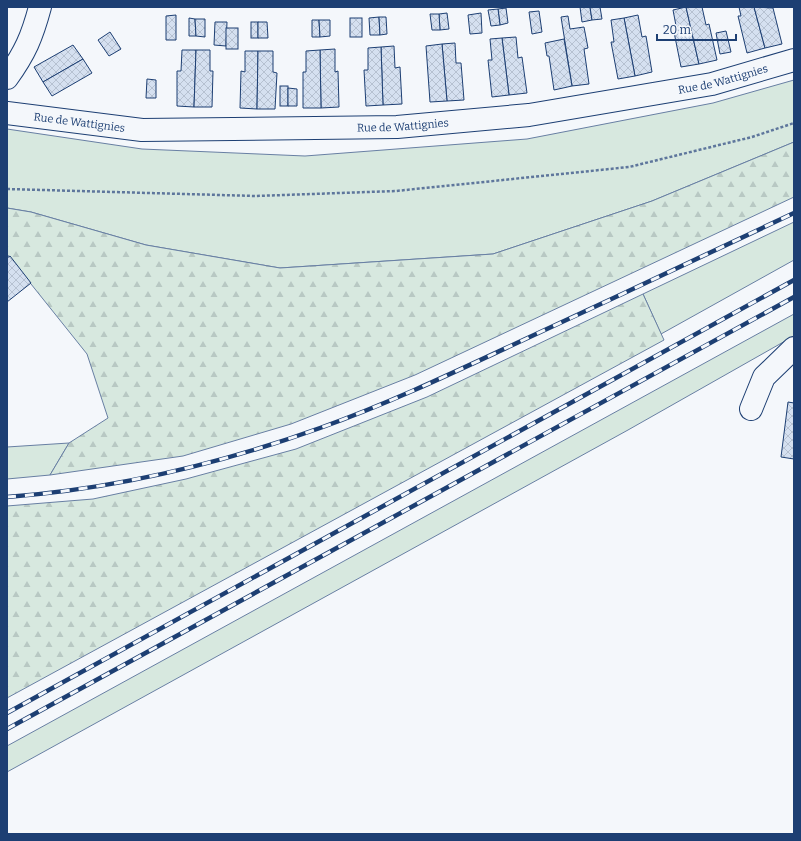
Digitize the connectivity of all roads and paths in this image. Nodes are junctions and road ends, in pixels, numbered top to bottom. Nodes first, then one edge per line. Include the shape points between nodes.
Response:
1 (40, 7) edge
2 (794, 60) edge
3 (7, 78) edge
4 (7, 113) edge
5 (794, 123) edge
6 (7, 189) edge
7 (794, 348) edge
8 (751, 409) dead end

1 - 3 street via 22,57
2 - 4 street, Rue de Wattignies via 712,84 529,116 397,127 142,130
5 - 6 path via 752,137 629,167 396,191 256,196
7 - 8 street via 764,377

